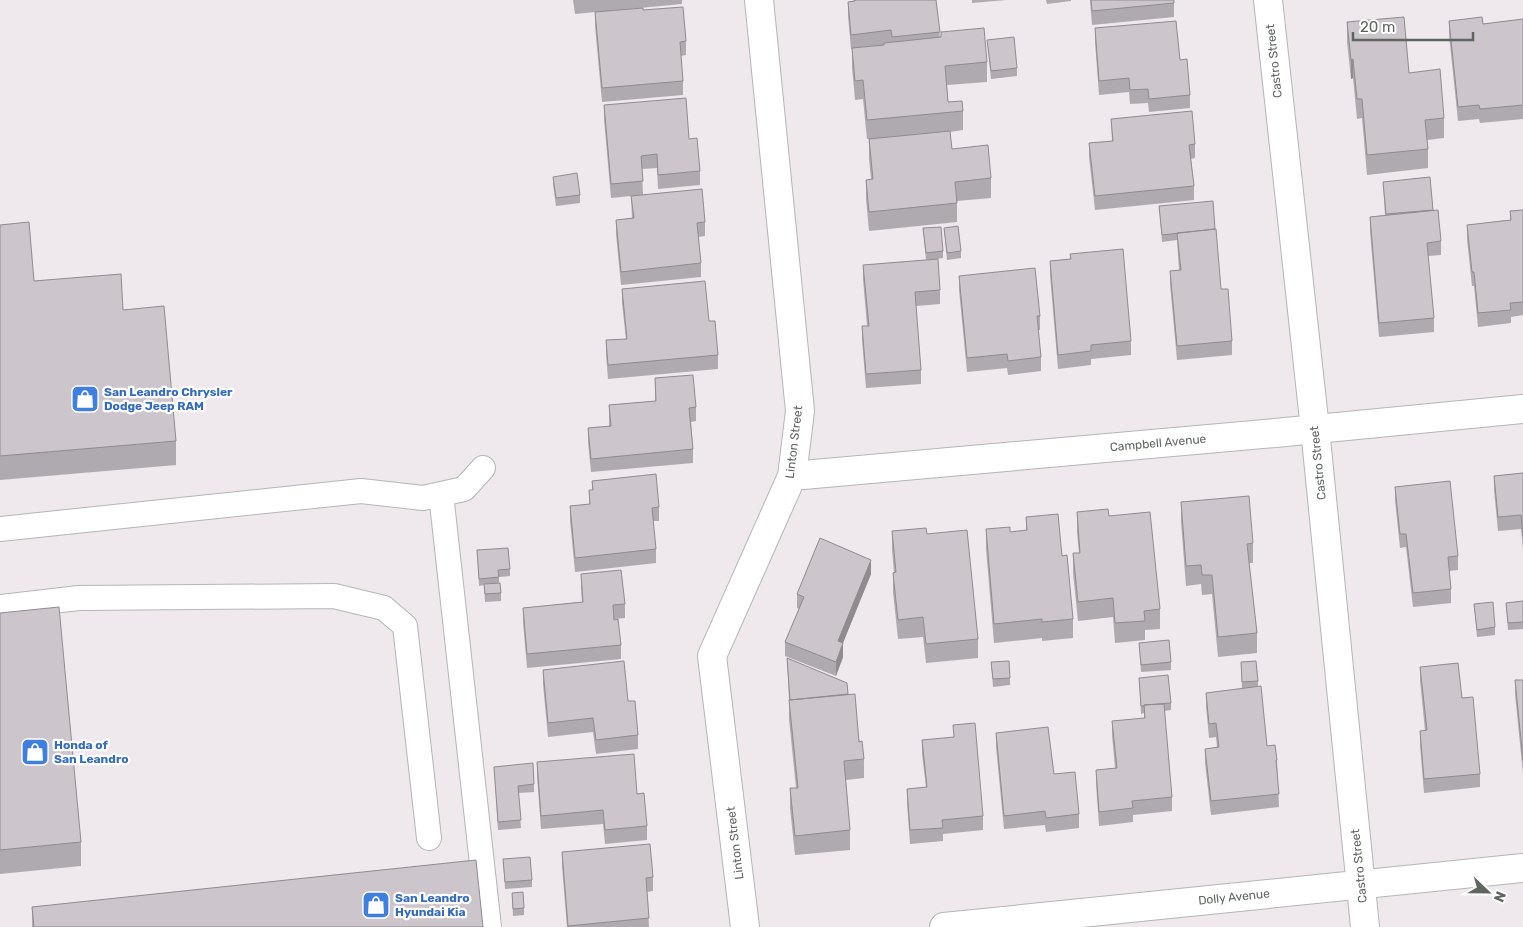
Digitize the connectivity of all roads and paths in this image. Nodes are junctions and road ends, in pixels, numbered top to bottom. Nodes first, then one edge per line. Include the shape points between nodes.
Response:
1 (759, 0) edge
2 (1268, 0) edge
3 (1523, 409) edge
4 (1315, 429) junction
5 (484, 468) dead end
6 (792, 476) junction
7 (441, 494) junction
8 (0, 529) edge
9 (0, 607) edge
10 (429, 838) dead end
11 (1523, 868) edge
12 (1361, 884) junction
13 (489, 927) edge
14 (745, 927) edge
15 (944, 927) edge
16 (1365, 927) edge

1 - 6 street, Linton Street via 800,411
2 - 4 street, Castro Street
3 - 4 street, Campbell Avenue
4 - 6 street, Campbell Avenue
4 - 12 street, Castro Street
5 - 7 lane via 464,489
6 - 14 street, Linton Street via 712,656
7 - 8 lane via 422,498 361,491
7 - 13 lane
9 - 10 lane via 79,598 334,596 384,608 405,626
11 - 12 street, Dolly Avenue
12 - 15 street, Dolly Avenue
12 - 16 street, Castro Street

